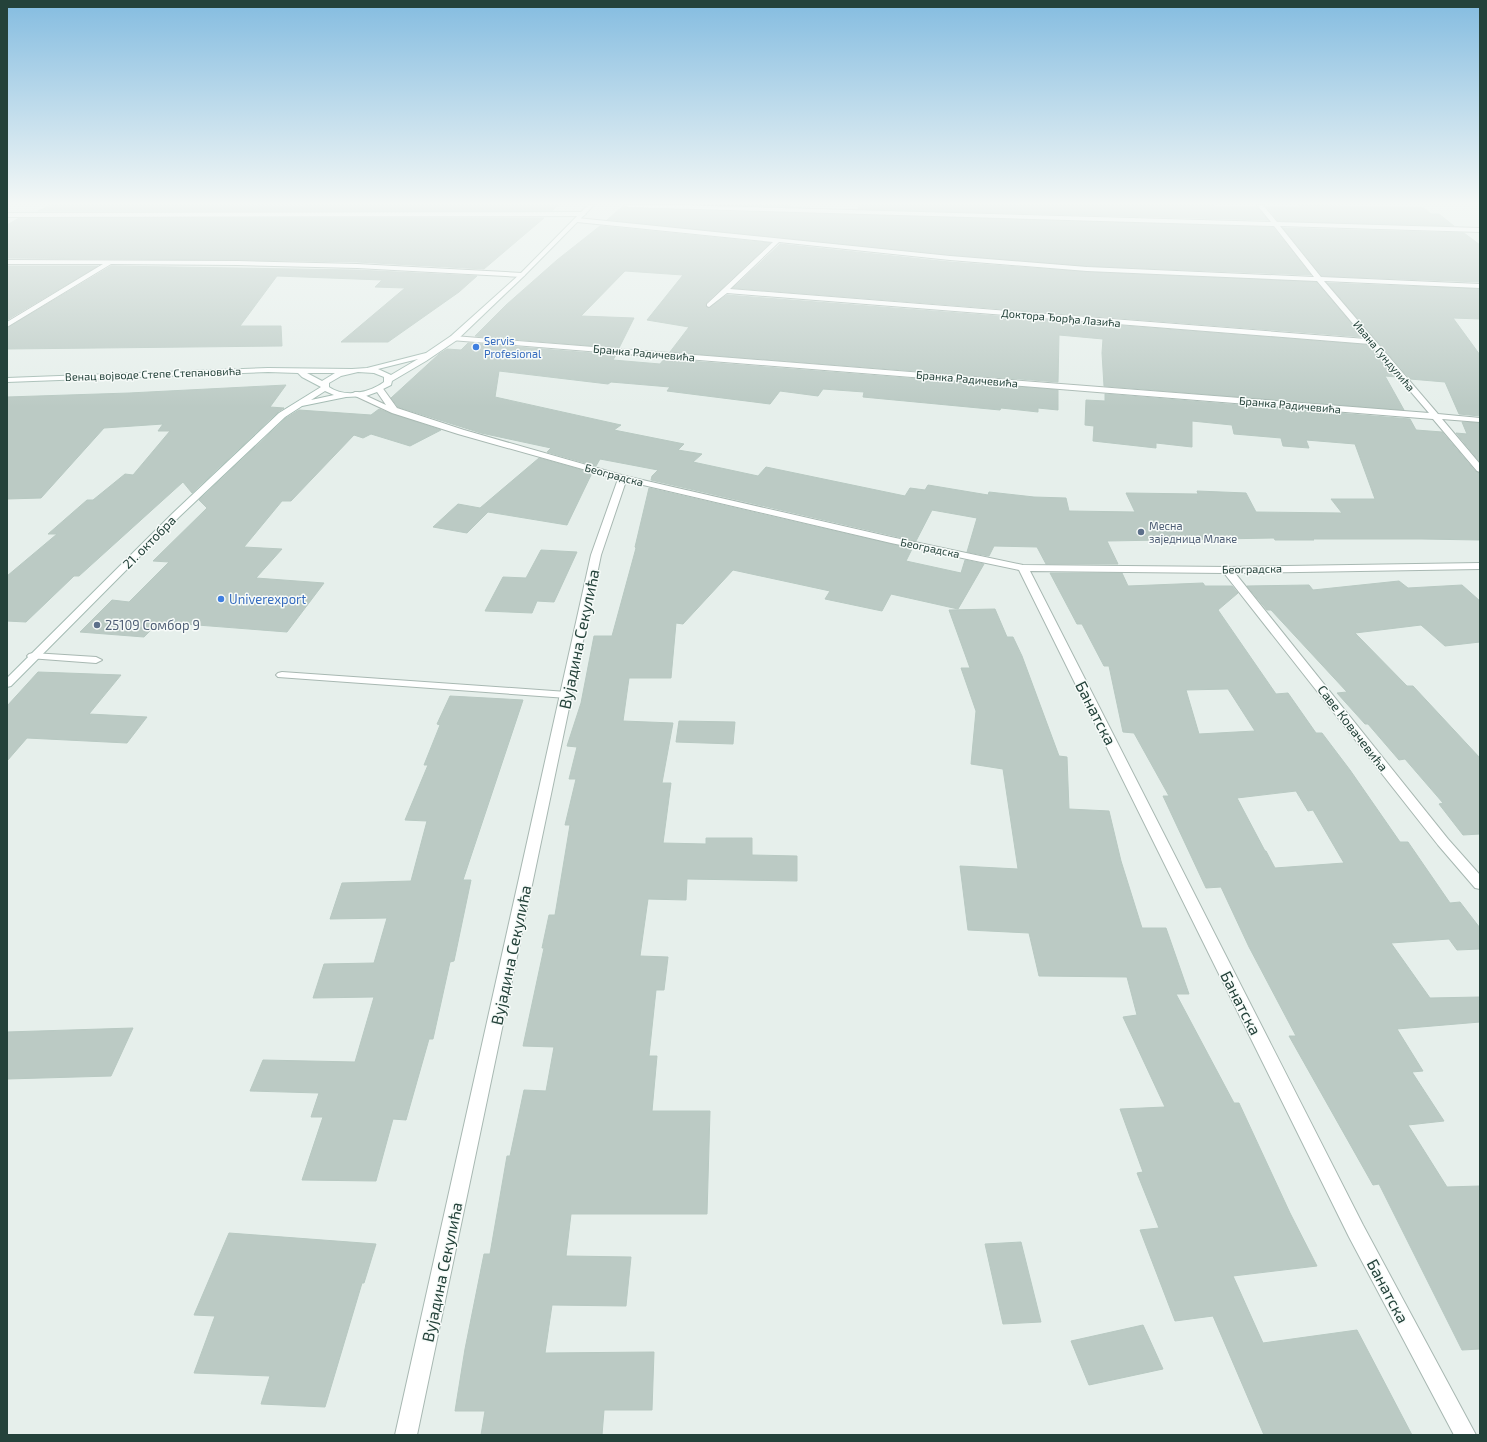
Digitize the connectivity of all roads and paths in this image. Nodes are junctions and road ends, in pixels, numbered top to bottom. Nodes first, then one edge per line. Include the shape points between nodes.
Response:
1 (94, 272) edge
2 (472, 272) edge
3 (525, 272) edge
4 (745, 272) edge
5 (1173, 272) edge
6 (1314, 272) edge
7 (522, 275) junction
8 (1319, 279) junction
9 (1480, 286) edge
10 (725, 292) junction
11 (709, 305) dead end
12 (7, 325) edge
13 (454, 338) junction
14 (1372, 342) junction
15 (429, 354) junction
16 (300, 370) junction
17 (365, 370) junction
18 (351, 371) junction
19 (389, 379) junction
20 (7, 380) edge
21 (324, 386) junction
22 (379, 389) junction
23 (352, 395) junction
24 (297, 406) junction
25 (395, 411) junction
26 (1435, 417) junction
27 (1480, 420) edge
28 (1480, 469) edge
29 (624, 478) junction
30 (1480, 566) edge
31 (1023, 568) junction
32 (1227, 570) junction
33 (33, 656) junction
34 (96, 660) dead end
35 (282, 675) dead end
36 (7, 684) edge
37 (567, 695) junction
38 (1480, 884) edge
39 (406, 1435) edge
40 (1465, 1435) edge

1 - 12 street
2 - 7 street
3 - 7 street
4 - 10 street
5 - 8 street
6 - 8 street, Ивана Гундулића
7 - 13 street
8 - 9 street
8 - 14 street, Ивана Гундулића
10 - 11 street
10 - 14 street, Доктора Ђорђа Лазића
13 - 15 street
13 - 26 street, Бранка Радичевића
14 - 26 street, Ивана Гундулића
15 - 17 street
15 - 19 street
16 - 18 street, Венац војводе Степе Степановића
16 - 20 street, Венац војводе Степе Степановића
16 - 21 street
17 - 18 street
17 - 19 street via 384,374
18 - 21 street, 21. октобра via 333,376
19 - 22 street
21 - 23 street via 333,393
21 - 24 street, 21. октобра
22 - 23 street, 21. октобра
22 - 25 street
23 - 24 street, 21. октобра
23 - 25 street, Београдска
24 - 33 street, 21. октобра via 282,415 176,515
25 - 29 street, Београдска
26 - 27 street, Бранка Радичевића
26 - 28 street, Ивана Гундулића
29 - 31 street, Београдска
29 - 37 street, Вујадина Секулића via 596,555
30 - 32 street, Београдска
31 - 32 street, Београдска
31 - 40 street, Банатска via 1356,1231
32 - 38 street, Саве Ковачевића via 1443,842
33 - 34 street
33 - 36 street, 21. октобра
35 - 37 street
37 - 39 street, Вујадина Секулића

